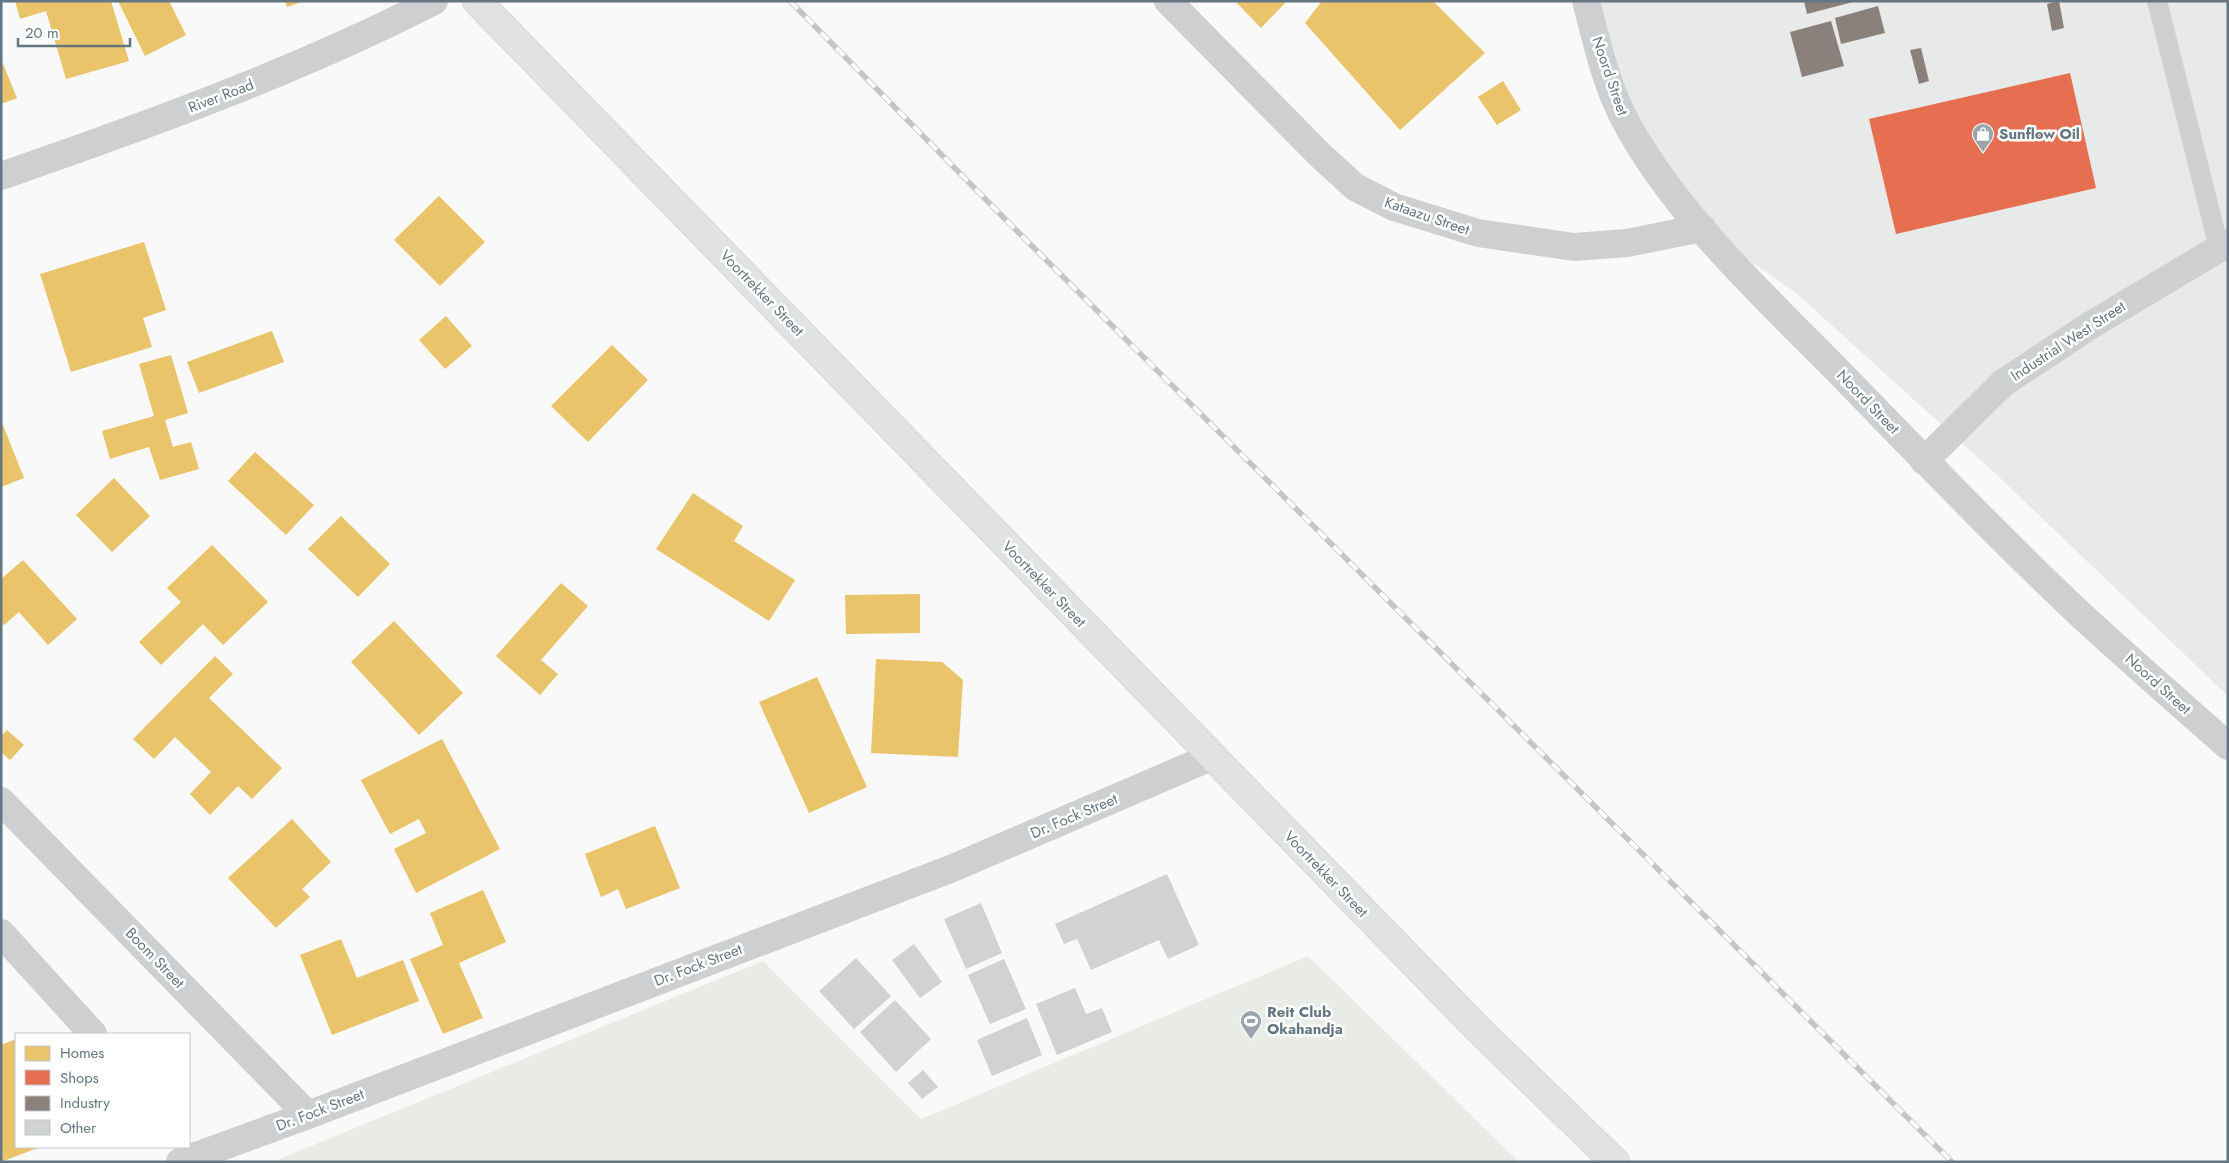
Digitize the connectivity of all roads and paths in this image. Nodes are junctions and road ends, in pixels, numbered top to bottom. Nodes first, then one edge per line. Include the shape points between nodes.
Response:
1 (434, 1) edge
2 (477, 1) edge
3 (1168, 1) edge
4 (1586, 1) edge
5 (2157, 1) edge
6 (1, 176) edge
7 (1702, 228) junction
8 (2223, 246) edge
9 (1924, 461) junction
10 (2228, 746) edge
11 (1211, 757) junction
12 (1, 801) edge
13 (1, 933) edge
14 (92, 1033) edge
15 (308, 1115) junction
16 (190, 1151) edge
17 (1615, 1162) edge

1 - 6 street, River Road via 367,35 248,86
2 - 11 main road, Voortrekker Street
3 - 7 street, Kataazu Street via 1348,181 1394,207 1478,233 1574,248 1627,243
4 - 7 street, Noord Street via 1606,74 1626,122 1647,157
5 - 8 lane
7 - 9 street, Noord Street
8 - 9 street, Industrial West Street via 2002,383
9 - 10 street, Noord Street via 2082,616
11 - 15 street, Dr. Fock Street via 953,868
11 - 17 main road, Voortrekker Street via 1479,1030
12 - 15 street, Boom Street
13 - 14 street
15 - 16 street, Dr. Fock Street

